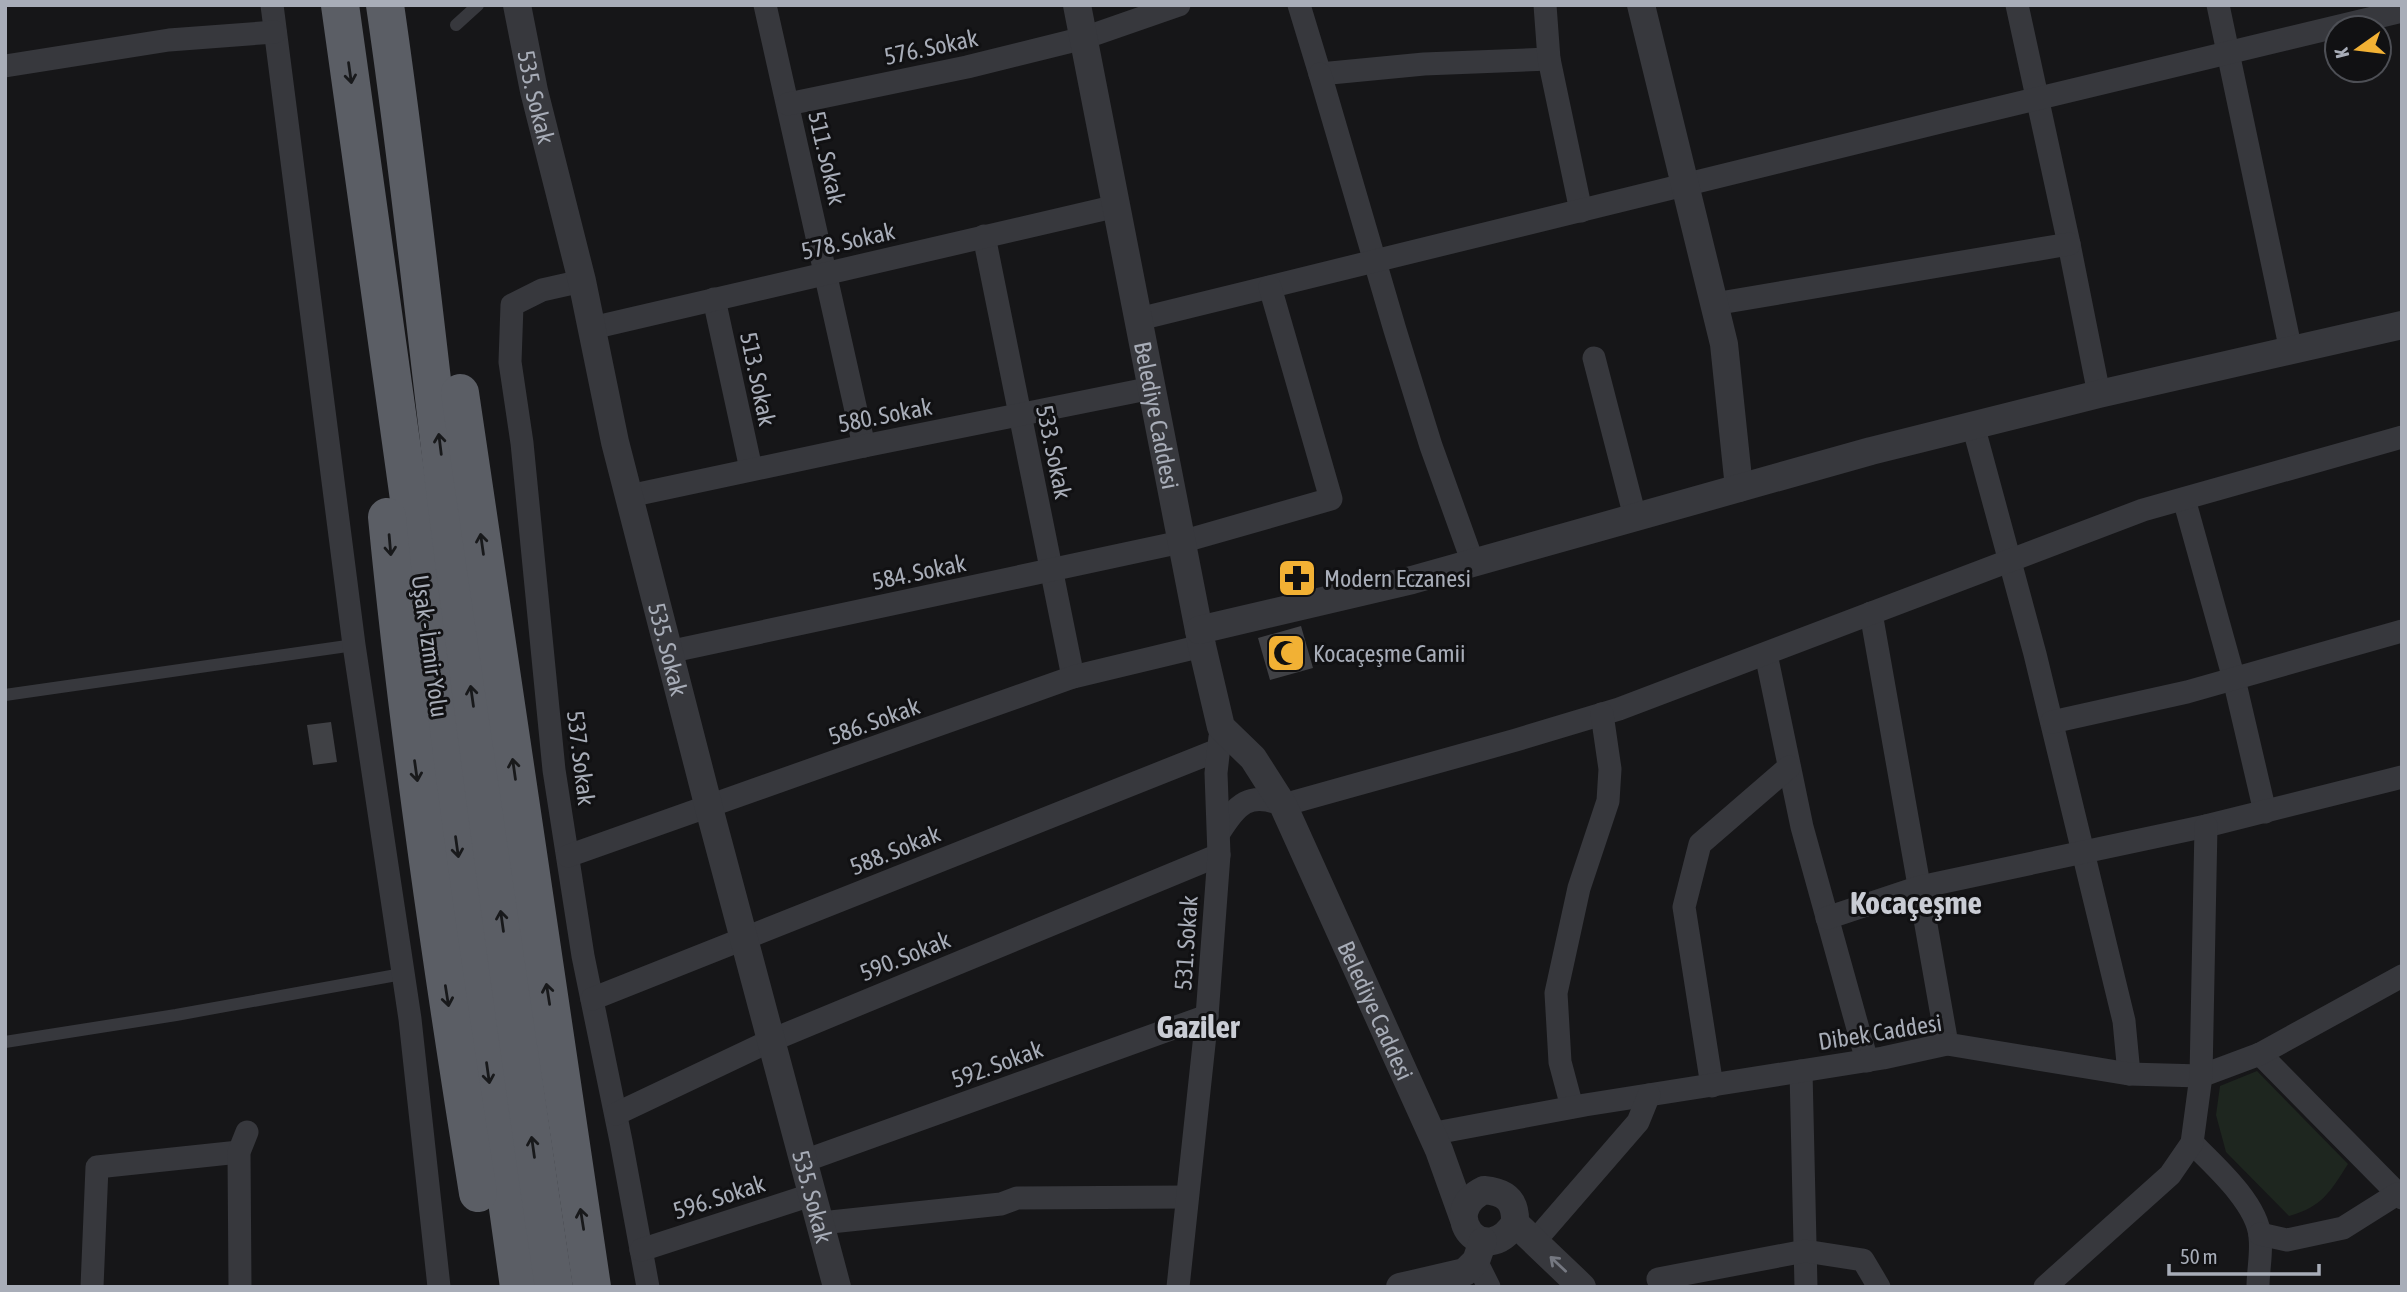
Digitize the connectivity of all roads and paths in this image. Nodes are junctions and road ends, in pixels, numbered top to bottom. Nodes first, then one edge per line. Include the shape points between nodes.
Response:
1 (272, 5) edge
2 (340, 5) edge
3 (385, 5) edge
4 (478, 5) edge
5 (517, 5) edge
6 (765, 5) edge
7 (1077, 5) edge
8 (1179, 5) edge
9 (1298, 5) edge
10 (1545, 5) edge
11 (1641, 5) edge
12 (2017, 5) edge
13 (2218, 5) edge
14 (2402, 11) edge
15 (456, 25) dead end
16 (275, 32) junction
17 (1084, 38) junction
18 (2228, 53) junction
19 (1549, 59) junction
20 (5, 66) edge
21 (1320, 74) junction
22 (2038, 98) junction
23 (788, 104) junction
24 (404, 135) junction
25 (1685, 185) junction
26 (1117, 206) junction
27 (1581, 211) junction
28 (984, 236) junction
29 (2069, 244) junction
30 (1377, 262) junction
31 (825, 273) junction
32 (378, 281) junction
33 (582, 281) junction
34 (1270, 287) junction
35 (714, 299) junction
36 (1714, 304) junction
37 (1139, 320) junction
38 (2402, 326) edge
39 (592, 328) junction
40 (2291, 351) junction
41 (1594, 358) dead end
42 (1152, 388) junction
43 (2099, 394) junction
44 (1019, 415) junction
45 (1973, 425) junction
46 (2402, 436) edge
47 (864, 446) junction
48 (751, 469) junction
49 (1739, 488) junction
50 (629, 496) junction
51 (2184, 499) junction
52 (430, 512) junction
53 (1635, 517) junction
54 (1181, 542) junction
55 (2010, 561) junction
56 (1473, 563) junction
57 (1051, 571) junction
58 (1871, 613) junction
59 (2402, 631) edge
60 (1200, 638) junction
61 (354, 645) junction
62 (668, 652) junction
63 (1766, 654) junction
64 (1073, 677) junction
65 (2234, 679) junction
66 (5, 695) edge
67 (1602, 715) junction
68 (2052, 722) junction
69 (1219, 738) junction
70 (1789, 767) junction
71 (2402, 777) edge
72 (1283, 805) junction
73 (709, 808) junction
74 (2265, 812) junction
75 (2206, 826) junction
76 (1219, 844) junction
77 (2083, 853) junction
78 (568, 856) junction
79 (1920, 887) junction
80 (1827, 918) junction
81 (744, 938) junction
82 (402, 974) junction
83 (2402, 976) edge
84 (592, 999) junction
85 (1207, 1016) junction
86 (772, 1040) junction
87 (5, 1041) edge
88 (1947, 1044) junction
89 (2260, 1054) junction
90 (1867, 1061) junction
91 (1801, 1071) junction
92 (2129, 1074) junction
93 (2201, 1076) junction
94 (1712, 1086) junction
95 (1648, 1095) junction
96 (1572, 1107) junction
97 (616, 1114) junction
98 (1434, 1142) junction
99 (2192, 1143) junction
100 (804, 1161) junction
101 (1484, 1190) junction
102 (814, 1194) junction
103 (1187, 1196) junction
104 (2399, 1196) edge
105 (1463, 1217) junction
106 (821, 1223) junction
107 (1525, 1232) junction
108 (2260, 1234) junction
109 (641, 1250) junction
110 (1480, 1251) junction
111 (1805, 1251) junction
112 (1658, 1279) dead end
113 (92, 1287) edge
114 (240, 1287) edge
115 (439, 1287) edge
116 (494, 1287) edge
117 (519, 1287) edge
118 (554, 1287) edge
119 (592, 1287) edge
120 (648, 1287) edge
121 (837, 1287) edge
122 (1178, 1287) edge
123 (1400, 1287) edge
124 (1489, 1287) edge
125 (1582, 1287) edge
126 (1806, 1287) edge
127 (1879, 1287) edge
128 (2045, 1287) edge
129 (2258, 1287) edge

1 - 16 street
2 -> 32 highway, Uşak - İzmir Yolu
3 - 24 highway, Uşak - İzmir Yolu
4 - 15 lane
5 - 33 street, 535. Sokak
6 - 23 street, 511. Sokak
7 - 17 street, Belediye Caddesi
8 - 17 street, 576. Sokak
9 - 21 street
10 - 19 street
11 - 25 street
12 - 22 street
13 - 18 street
14 - 18 street
16 - 20 street via 169,40
16 - 61 street
17 - 23 street, 576. Sokak
17 - 26 street, Belediye Caddesi
18 - 22 street
18 - 40 street
19 - 21 street
19 - 27 street
21 - 30 street
22 - 25 street
22 - 29 street
23 - 31 street, 511. Sokak
52 -> 24 highway, Uşak - İzmir Yolu
119 -> 24 highway via 455,359
25 - 27 street
25 - 36 street
26 - 28 street, 578. Sokak
26 - 37 street, Belediye Caddesi
27 - 30 street
28 - 31 street, 578. Sokak
28 - 44 street, 533. Sokak
29 - 36 street
29 - 43 street
30 - 34 street
30 - 56 street via 1431,446
31 - 35 street, 578. Sokak
31 - 47 street, 511. Sokak
32 - 52 highway, Uşak - İzmir Yolu
32 -> 116 highway via 376,405 399,642 446,989
33 - 39 street, 535. Sokak
33 - 78 street, 537. Sokak via 542,290 512,305 510,362 554,769
34 - 37 street
34 - 54 street, 584. Sokak via 1331,499
35 - 39 street, 578. Sokak
35 - 48 street, 513. Sokak
36 - 49 street via 1724,344
37 - 42 street, Belediye Caddesi
38 - 40 street
39 - 50 street, 535. Sokak
40 - 43 street
41 - 53 street
42 - 44 street, 580. Sokak
42 - 54 street, Belediye Caddesi
43 - 45 street
44 - 47 street, 580. Sokak
44 - 57 street, 533. Sokak
45 - 49 street
45 - 55 street
46 - 51 street
47 - 48 street, 580. Sokak
48 - 50 street, 580. Sokak
49 - 53 street
50 - 62 street, 535. Sokak
51 - 55 street
51 - 65 street
52 -> 117 highway, Uşak - İzmir Yolu
118 -> 52 highway, Uşak - İzmir Yolu
53 - 56 street
54 - 57 street, 584. Sokak
54 - 60 street, Belediye Caddesi
55 - 58 street
55 - 68 street
56 - 60 street
57 - 62 street, 584. Sokak
57 - 64 street, 533. Sokak
58 - 63 street
58 - 79 street
59 - 65 street
60 - 64 street, 586. Sokak
60 - 69 street, Belediye Caddesi
61 - 66 lane
61 - 82 street
62 - 73 street, 535. Sokak
63 - 67 street
63 - 70 street
64 - 73 street, 586. Sokak
65 - 68 street
65 - 74 street
67 - 72 street
67 - 96 street via 1610,769 1608,802 1580,888 1556,993 1560,1062
68 - 77 street
69 - 72 street, Belediye Caddesi via 1253,758
69 - 76 street, 531. Sokak
69 - 81 street, 588. Sokak
70 - 80 street
70 - 94 street via 1700,844 1684,907
71 - 74 street
72 - 76 street via 1265,798 1234,809
72 - 98 street, Belediye Caddesi
73 - 78 street, 586. Sokak
73 - 81 street, 535. Sokak
74 - 75 street
75 - 77 street
75 - 93 street
76 - 85 street, 531. Sokak
76 - 86 street, 590. Sokak
77 - 79 street
77 - 92 street via 2124,1021
78 - 84 street, 537. Sokak
79 - 80 street
79 - 88 street
80 - 90 street
81 - 84 street, 588. Sokak
81 - 86 street, 535. Sokak
82 - 87 lane
82 - 115 street
83 - 89 street, Dibek Caddesi
84 - 97 street, 537. Sokak
85 - 100 street, 592. Sokak
85 - 103 street, 531. Sokak
86 - 97 street, 590. Sokak
86 - 100 street, 535. Sokak
88 - 90 street, Dibek Caddesi
88 - 92 street, Dibek Caddesi
89 - 93 street, Dibek Caddesi
89 - 104 street
90 - 91 street, Dibek Caddesi
91 - 94 street, Dibek Caddesi
91 - 111 street
92 - 93 street, Dibek Caddesi
93 - 99 street
94 - 95 street, Dibek Caddesi
95 - 96 street, Dibek Caddesi
95 - 107 street via 1638,1122
96 - 98 street, Dibek Caddesi
97 - 109 street, 537. Sokak
98 - 101 street
98 - 105 street, Belediye Caddesi
99 - 108 street via 2249,1207
99 - 128 street via 2170,1175
100 - 102 street, 535. Sokak
101 - 105 street via 1467,1203
101 - 107 street via 1500,1192 1510,1200
102 - 106 street, 535. Sokak
102 - 109 street, 596. Sokak
103 - 106 street via 1017,1198 1001,1204
103 - 122 street, 531. Sokak
104 - 108 street via 2343,1228 2287,1240
105 - 110 street, Belediye Caddesi
106 - 121 street, 535. Sokak
107 - 110 street via 1507,1235
125 -> 107 street
108 - 129 street
109 - 120 street, 537. Sokak
110 - 123 street via 1465,1272
110 - 124 street
111 - 112 street
111 - 126 street
111 - 127 street via 1863,1260
113 - 114 street via 97,1167 243,1142

